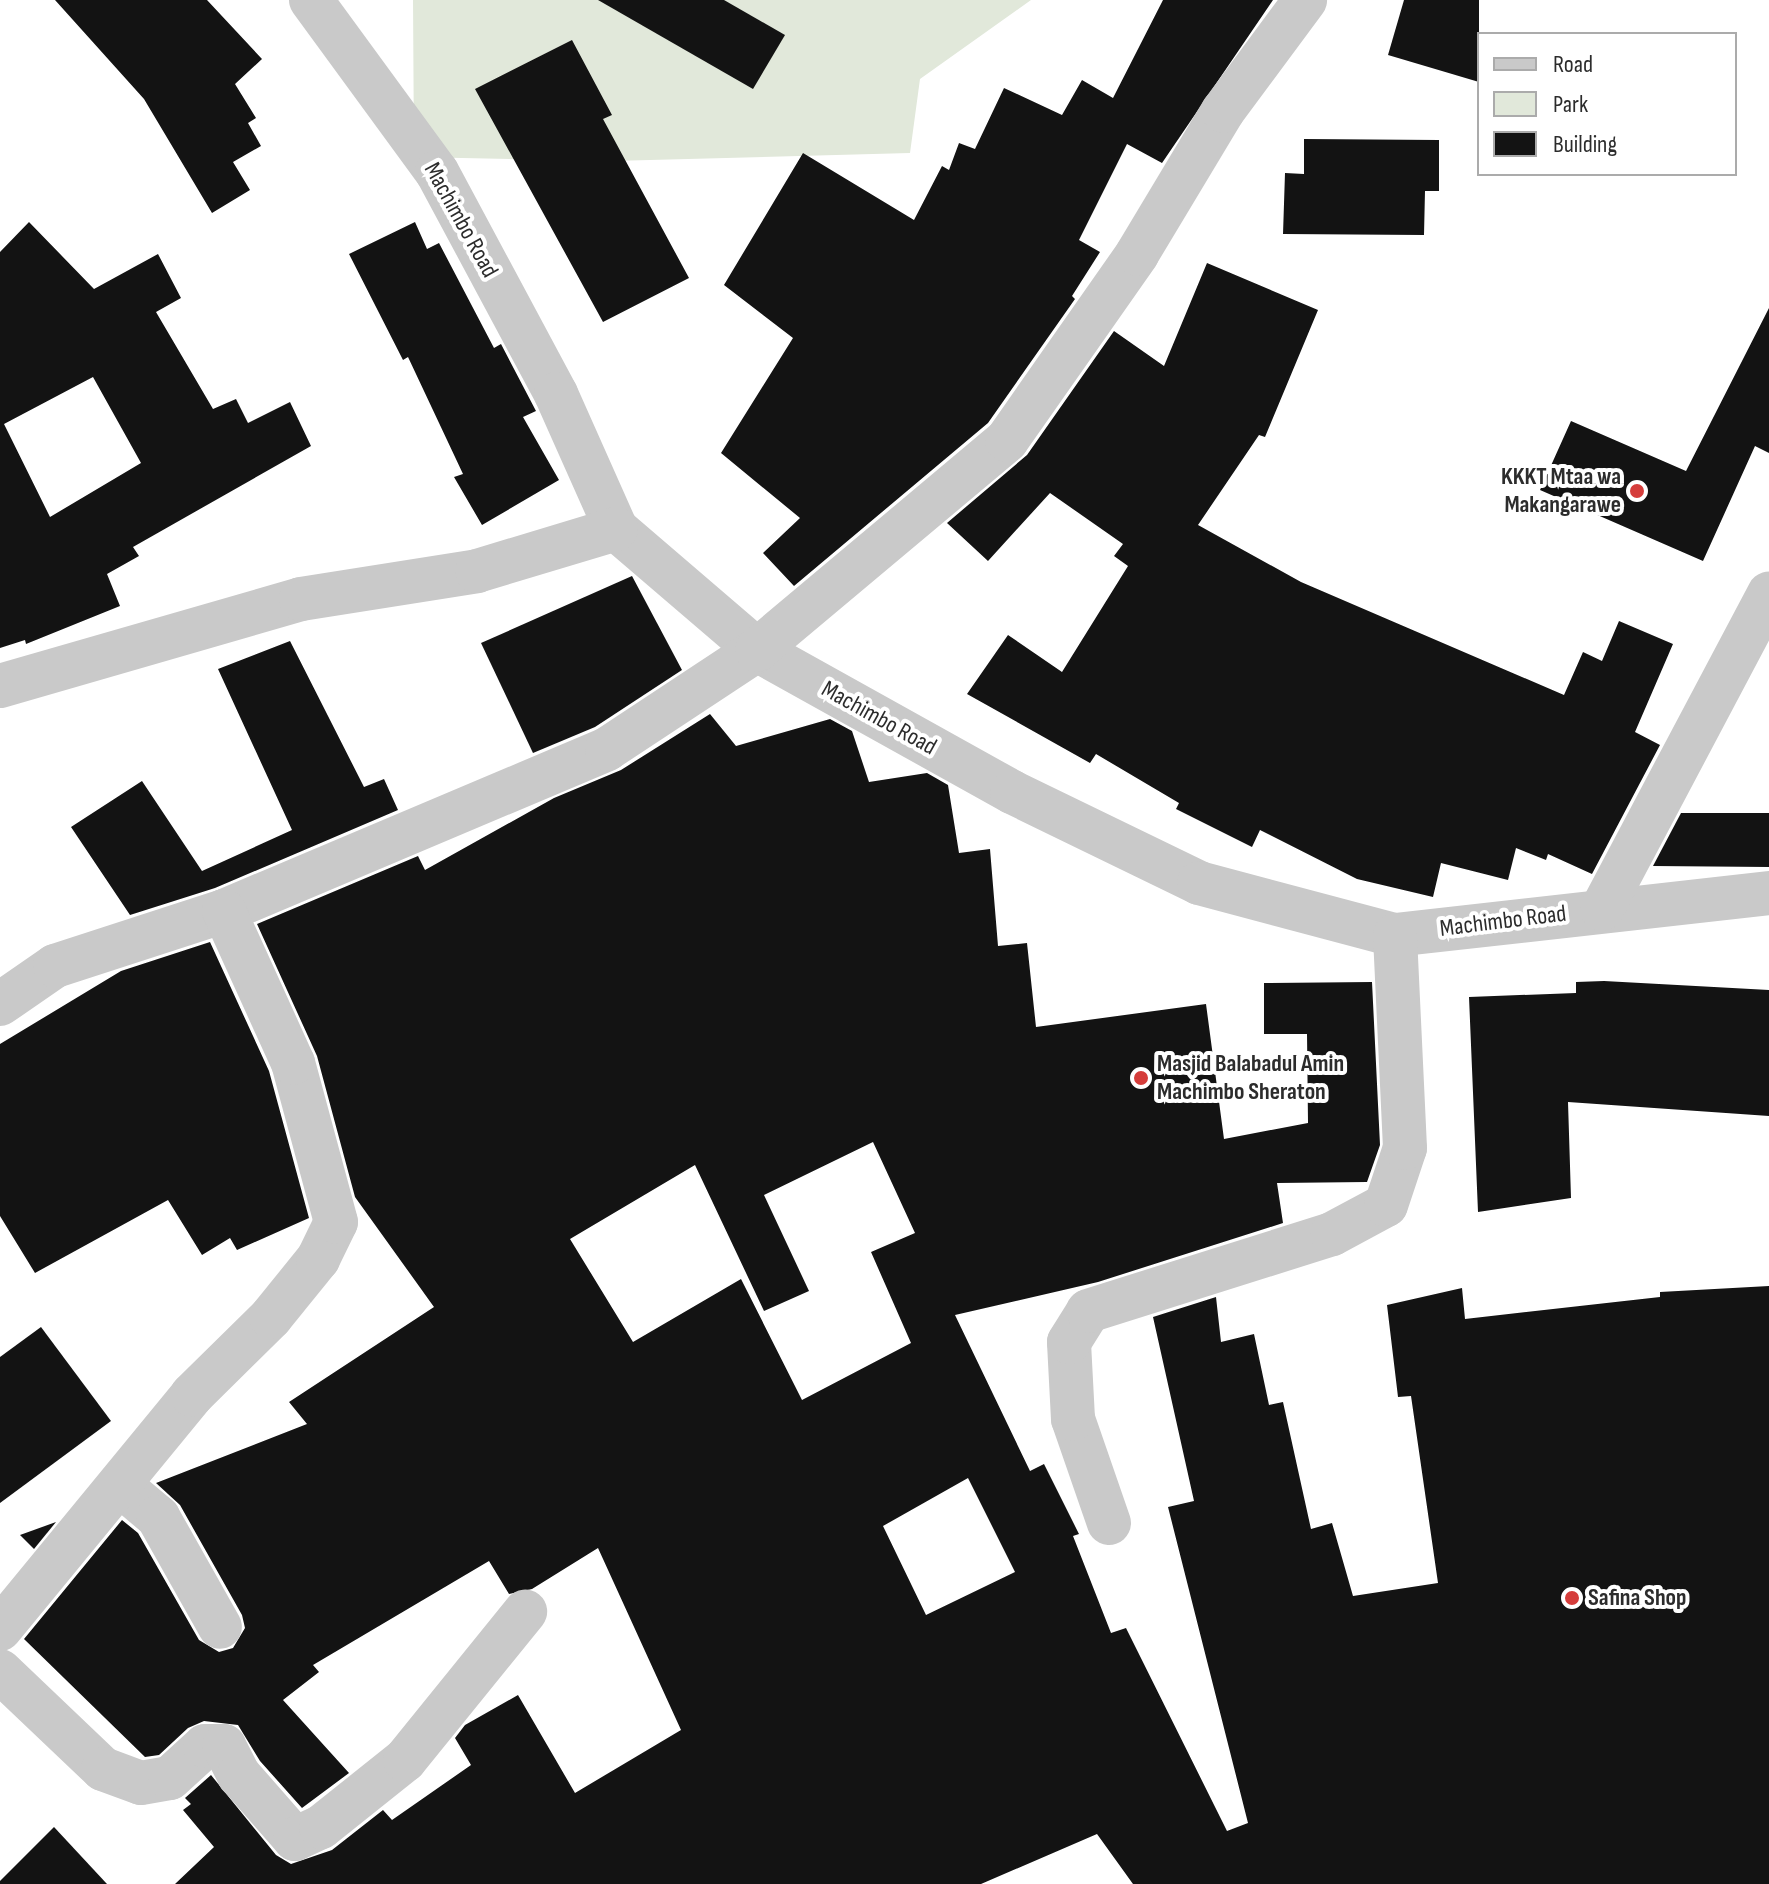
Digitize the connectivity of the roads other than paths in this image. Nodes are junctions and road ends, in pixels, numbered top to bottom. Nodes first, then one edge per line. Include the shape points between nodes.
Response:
1 (311, 0) edge
2 (1305, 0) edge
3 (616, 529) junction
4 (1769, 593) edge
5 (757, 650) junction
6 (0, 686) edge
7 (1769, 893) edge
8 (1602, 909) junction
9 (224, 911) junction
10 (1395, 935) junction
11 (0, 1004) edge
12 (120, 1485) junction
13 (1109, 1523) dead end
14 (525, 1612) dead end
15 (220, 1627) dead end
16 (0, 1629) edge
17 (0, 1671) edge

1 - 3 street, Machimbo Road via 437,172 556,394
2 - 5 street via 1223,111 1137,254 1007,440
3 - 5 street, Machimbo Road
3 - 6 street via 477,571 301,599
4 - 8 street
5 - 9 street via 607,749
5 - 10 street, Machimbo Road via 1012,792 1199,883
7 - 8 street, Machimbo Road
8 - 10 street, Machimbo Road
9 - 11 street via 55,966
9 - 12 street via 293,1063 336,1222 318,1259 271,1317 192,1395
10 - 13 street via 1405,1148 1386,1205 1332,1234 1088,1311 1069,1342 1073,1419
12 - 15 street via 158,1517
12 - 16 street
14 - 17 street via 405,1760 321,1827 295,1839 239,1775 224,1746 205,1746 170,1778 141,1783 103,1769

